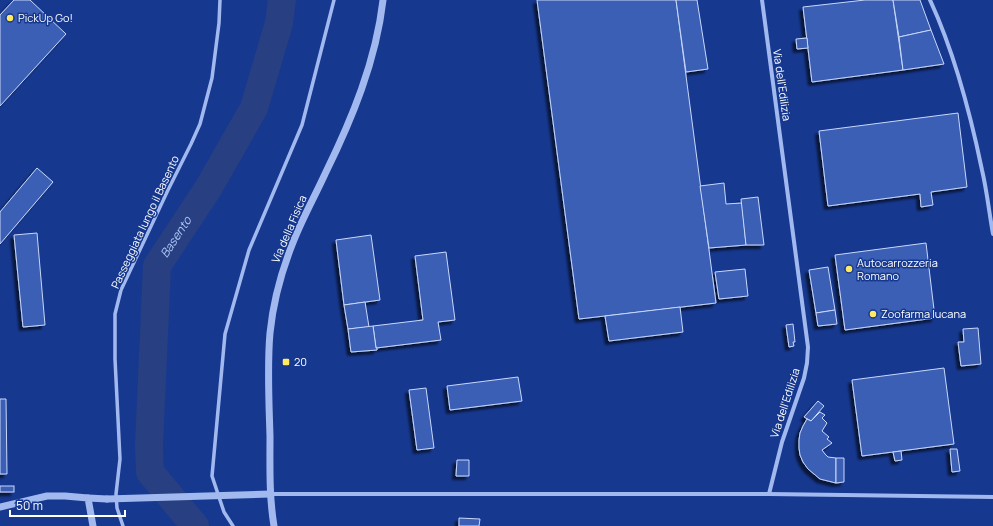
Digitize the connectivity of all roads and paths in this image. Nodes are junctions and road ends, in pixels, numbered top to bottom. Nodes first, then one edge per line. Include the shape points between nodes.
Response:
1 (220, 0) edge
2 (334, 0) edge
3 (383, 0) edge
4 (762, 0) edge
5 (930, 0) edge
6 (993, 234) edge
7 (270, 494) junction
8 (769, 494) junction
9 (993, 497) edge
10 (88, 498) junction
11 (0, 507) edge
12 (93, 526) edge
13 (123, 526) edge
14 (233, 526) edge
15 (274, 526) edge

1 - 13 street, Passeggiata lungo il Basento via 212,78 200,124 121,290 115,314 120,459 116,494 117,508
2 - 14 street via 302,125 249,250 225,334 212,476 224,512
3 - 7 street, Via della Fisica via 376,42 359,95 292,244 278,288 271,326 269,357
4 - 8 street, Via dell'Edilizia via 808,347 804,378 782,442
5 - 6 street via 966,102
7 - 8 street
7 - 10 street, bridge
7 - 15 street, Via della Fisica
8 - 9 street
10 - 11 street via 47,496
10 - 12 street

